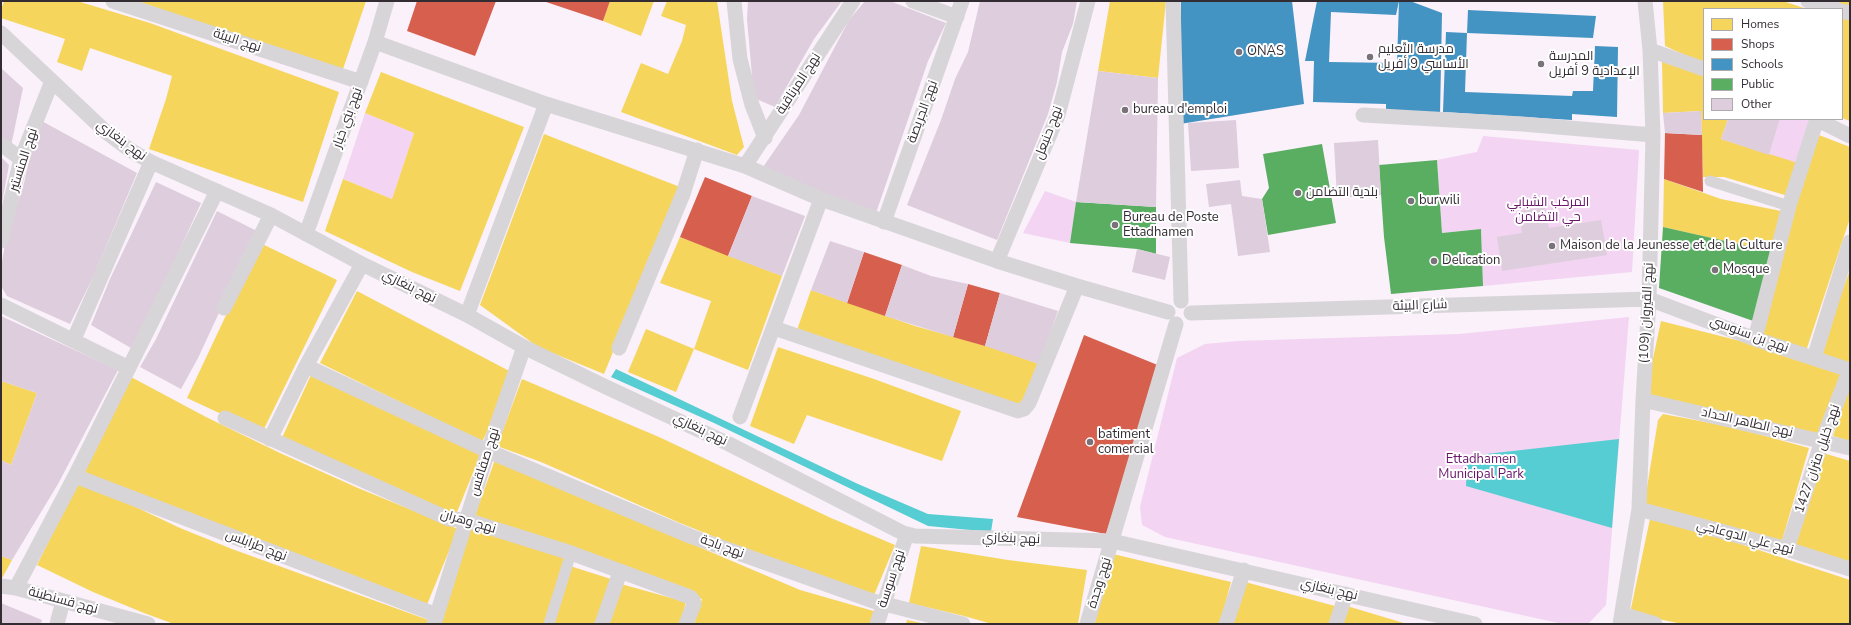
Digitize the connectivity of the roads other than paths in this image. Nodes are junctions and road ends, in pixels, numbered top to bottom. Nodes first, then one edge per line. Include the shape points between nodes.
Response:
1 (113, 1) edge
2 (387, 1) edge
3 (734, 1) edge
4 (853, 1) edge
5 (913, 1) edge
6 (962, 1) edge
7 (1088, 1) edge
8 (1173, 1) edge
9 (1645, 1) edge
10 (1808, 1) edge
11 (1832, 8) edge
12 (956, 17) junction
13 (1, 33) edge
14 (375, 42) junction
15 (1650, 50) junction
16 (1703, 69) edge
17 (52, 81) junction
18 (361, 82) junction
19 (546, 104) junction
20 (1363, 115) dead end
21 (1816, 120) edge
22 (1818, 120) edge
23 (1653, 135) junction
24 (1850, 136) edge
25 (765, 138) junction
26 (1, 144) edge
27 (697, 150) junction
28 (21, 160) junction
29 (151, 162) junction
30 (745, 166) junction
31 (1710, 182) dead end
32 (217, 191) junction
33 (821, 199) junction
34 (1789, 206) junction
35 (271, 215) junction
36 (884, 222) junction
37 (306, 234) junction
38 (1, 241) edge
39 (1850, 242) edge
40 (996, 261) junction
41 (362, 264) junction
42 (1077, 286) junction
43 (1649, 299) junction
44 (1181, 301) junction
45 (1, 305) edge
46 (224, 308) dead end
47 (1191, 313) junction
48 (467, 315) junction
49 (1172, 318) junction
50 (774, 328) junction
51 (74, 339) junction
52 (1755, 339) junction
53 (524, 347) junction
54 (619, 348) dead end
55 (1814, 358) junction
56 (306, 366) junction
57 (129, 368) junction
58 (1850, 370) edge
59 (1643, 400) junction
60 (740, 416) dead end
61 (225, 418) dead end
62 (270, 439) junction
63 (1822, 441) junction
64 (1850, 448) edge
65 (488, 451) junction
66 (75, 476) junction
67 (1639, 509) junction
68 (466, 520) junction
69 (907, 534) junction
70 (1112, 541) junction
71 (1787, 549) junction
72 (571, 553) junction
73 (1850, 569) edge
74 (1244, 570) junction
75 (620, 572) junction
76 (1, 586) edge
77 (16, 588) junction
78 (1346, 594) junction
79 (63, 601) junction
80 (883, 604) junction
81 (1621, 619) edge
82 (435, 620) edge
83 (57, 624) edge
84 (148, 624) edge
85 (549, 624) edge
86 (602, 624) edge
87 (686, 624) edge
88 (877, 624) edge
89 (963, 624) edge
90 (1087, 624) edge
91 (1226, 624) edge
92 (1336, 624) edge
93 (1475, 624) edge
94 (1655, 624) edge

1 - 18 street, نهج البيئة
2 - 14 street, نهج بني خيار
3 - 25 street via 740,59 752,105
4 - 25 street, نهج المرناقية
5 - 12 street
6 - 12 street, نهج الجريصة
7 - 40 street, نهج حنبعل via 1058,115
8 - 44 street
9 - 15 street, نهج القيروان (109)
10 - 11 street
12 - 36 street, نهج الجريصة
13 - 17 street, نهج بنغازي
14 - 18 street, نهج بني خيار
14 - 19 street
15 - 16 street
15 - 23 street, نهج القيروان (109)
17 - 28 street, نهج المنستير
17 - 29 street, نهج بنغازي via 106,132
18 - 37 street, نهج بني خيار
19 - 27 street
19 - 48 street
20 - 23 street
21 - 34 street
22 - 24 street
23 - 43 street, نهج القيروان (109)
25 - 30 street, نهج المرناقية
26 - 28 street
27 - 30 street
27 - 54 street via 683,194
28 - 38 street, نهج المنستير
29 - 32 street, نهج بنغازي
29 - 51 street
30 - 33 street
31 - 34 street
32 - 35 street, نهج بنغازي
32 - 57 street
33 - 36 street
33 - 50 street
34 - 52 street
35 - 37 street, نهج بنغازي
35 - 46 street
36 - 40 street
37 - 41 street, نهج بنغازي
39 - 55 street
40 - 42 street
41 - 48 street, نهج بنغازي
41 - 56 street
42 - 49 street
42 - 50 street via 1029,403 1018,411
43 - 47 street, شارع البيئة
43 - 52 street, نهج بن سنوسي
43 - 59 street, نهج القيروان (109)
44 - 47 street via 1189,306
44 - 49 street via 1172,304
45 - 51 street
47 - 49 street via 1186,322
48 - 53 street, نهج بنغازي
49 - 70 street, نهج وجدة
50 - 60 street
51 - 57 street
52 - 55 street, نهج بن سنوسي
53 - 65 street, نهج صفاقس
53 - 69 street, نهج بنغازي via 730,444
55 - 58 street, نهج بن سنوسي
56 - 62 street
56 - 65 street, نهج باجة
57 - 66 street
58 - 63 street, نهج خليل متران 1427
59 - 63 street, نهج الطاهر الحداد
59 - 67 street, نهج القيروان (109)
61 - 62 street, نهج وهران
62 - 68 street, نهج وهران via 449,519
63 - 64 street, نهج الطاهر الحداد
63 - 71 street, نهج خليل متران 1427
65 - 68 street, نهج صفاقس
65 - 80 street, نهج باجة via 690,536
66 - 77 street
66 - 82 street, نهج طرابلس
67 - 71 street, نهج علي الدوعاجي
67 - 81 street, نهج القيروان (109)
68 - 72 street, نهج وهران
68 - 82 street, نهج صفاقس
69 - 70 street, نهج بنغازي
69 - 80 street, نهج سوسة
70 - 74 street, نهج بنغازي
70 - 90 street, نهج وجدة
71 - 73 street, نهج علي الدوعاجي
72 - 75 street, نهج وهران
72 - 85 street
74 - 78 street, نهج بنغازي
74 - 91 street
75 - 86 street
75 - 87 street, نهج وهران via 693,600 694,604
76 - 77 street, نهج قسنطينة
77 - 79 street, نهج قسنطينة
78 - 92 street
78 - 93 street, نهج بنغازي
79 - 83 street
79 - 84 street, نهج قسنطينة
80 - 88 street, نهج سوسة
80 - 89 street, نهج باجة
81 - 94 street

